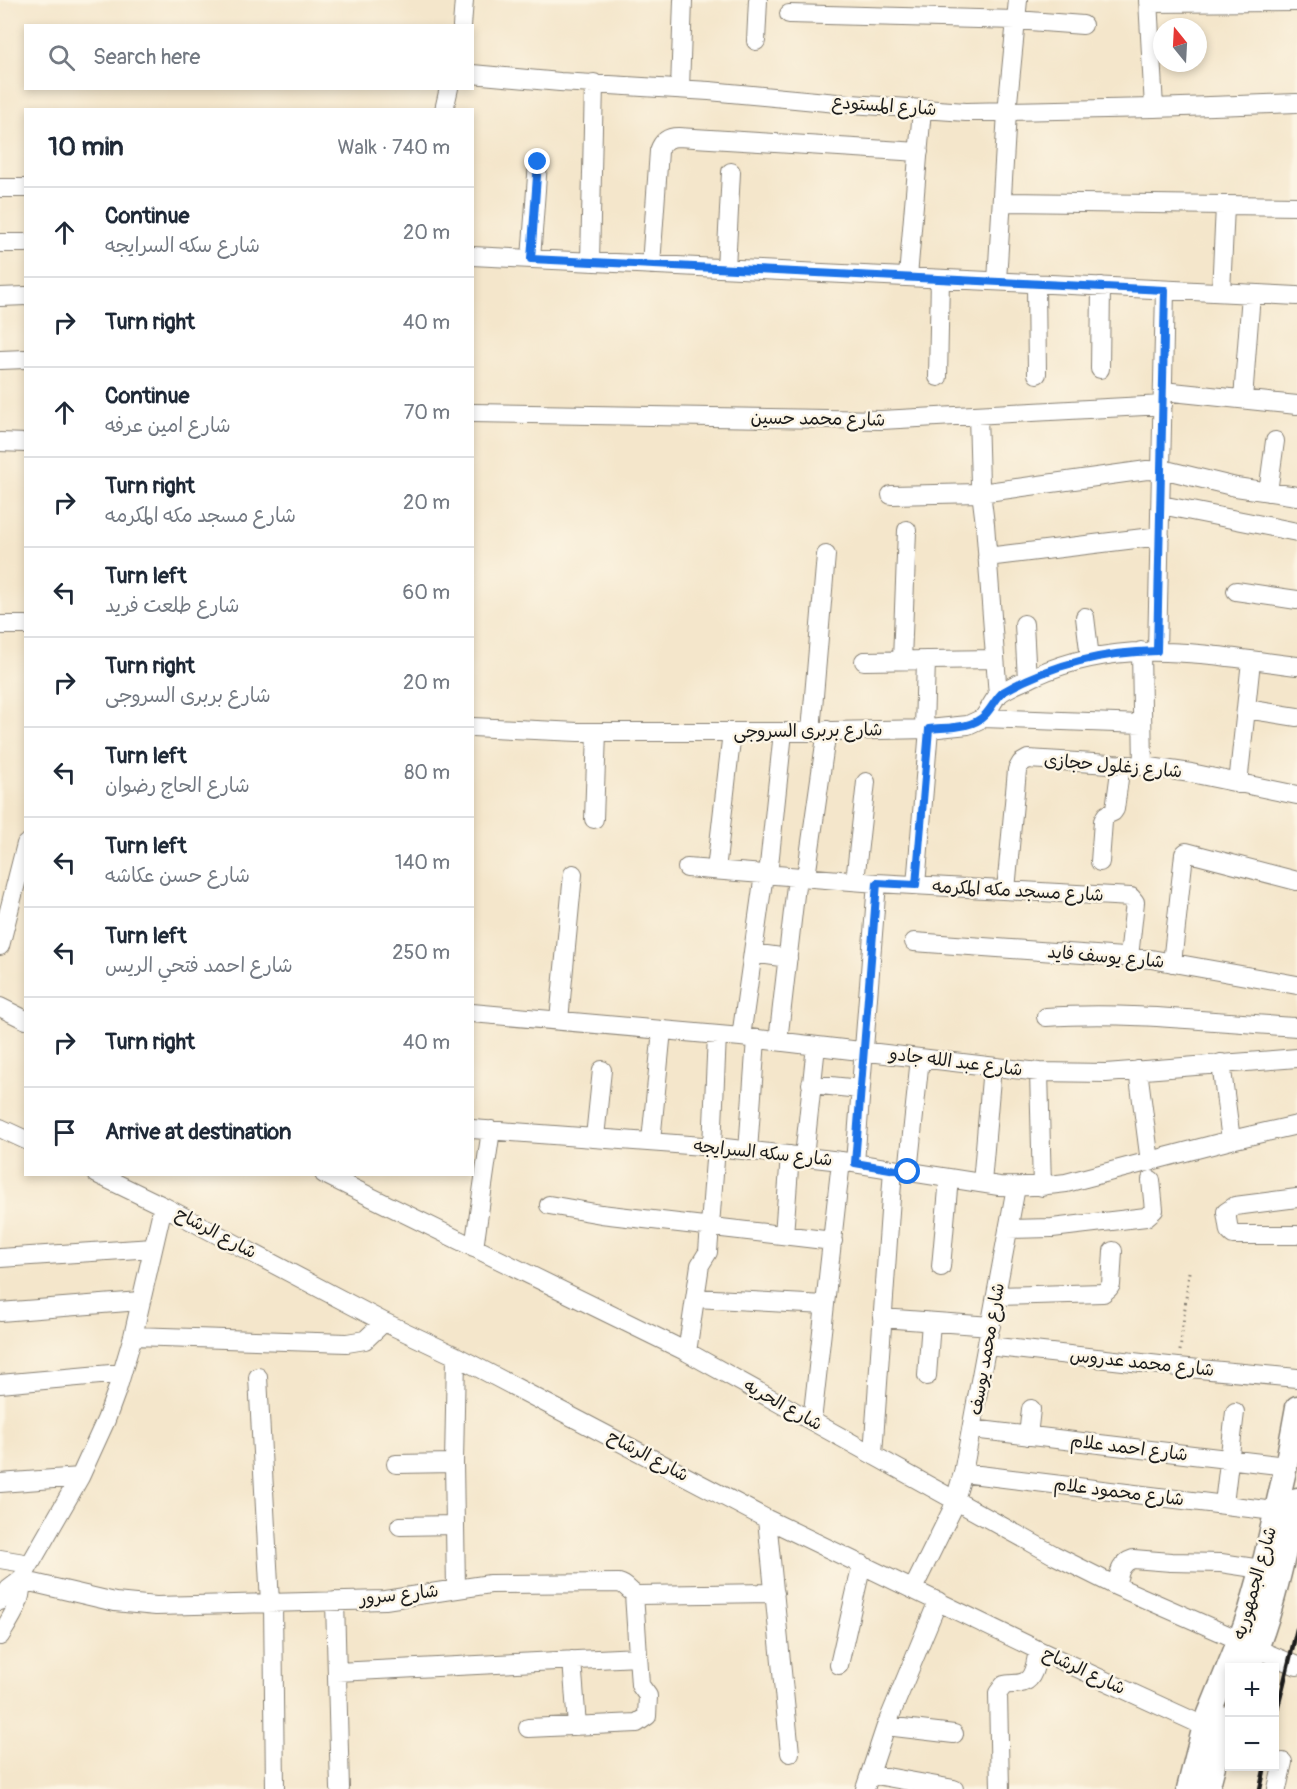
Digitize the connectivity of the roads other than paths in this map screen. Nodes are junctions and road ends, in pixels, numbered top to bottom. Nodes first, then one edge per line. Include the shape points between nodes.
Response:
1 (464, 0) edge
2 (683, 0) edge
3 (758, 0) edge
4 (1018, 0) edge
5 (1148, 1) edge
6 (1297, 2) edge
7 (789, 15) dead end
8 (1016, 20) junction
9 (462, 24) edge
10 (1083, 25) dead end
11 (756, 41) dead end
12 (474, 74) edge
13 (594, 84) junction
14 (680, 89) junction
15 (449, 90) edge
16 (1297, 103) edge
17 (444, 108) edge
18 (1154, 108) junction
19 (922, 109) junction
20 (1007, 112) junction
21 (919, 152) junction
22 (538, 162) dead end
23 (731, 172) dead end
24 (0, 188) edge
25 (24, 188) edge
26 (1002, 202) junction
27 (1225, 206) junction
28 (1297, 206) edge
29 (0, 243) edge
30 (24, 243) edge
31 (474, 256) edge
32 (531, 259) junction
33 (590, 262) junction
34 (651, 264) junction
35 (726, 268) junction
36 (909, 277) junction
37 (940, 279) junction
38 (997, 281) junction
39 (1036, 283) junction
40 (1101, 286) junction
41 (1165, 290) junction
42 (1221, 292) junction
43 (1251, 294) junction
44 (24, 296) edge
45 (1297, 296) edge
46 (0, 297) edge
47 (24, 359) edge
48 (0, 360) edge
49 (1100, 369) dead end
50 (1037, 374) dead end
51 (938, 377) dead end
52 (1163, 398) junction
53 (1243, 399) junction
54 (1297, 405) edge
55 (474, 413) edge
56 (978, 415) junction
57 (1275, 441) dead end
58 (0, 442) edge
59 (24, 443) edge
60 (1161, 470) junction
61 (1268, 492) junction
62 (980, 493) junction
63 (891, 495) dead end
64 (1297, 496) edge
65 (1161, 505) junction
66 (907, 530) dead end
67 (1297, 532) edge
68 (1160, 536) junction
69 (826, 555) dead end
70 (987, 557) junction
71 (1236, 591) dead end
72 (1297, 600) edge
73 (1085, 617) dead end
74 (1024, 624) dead end
75 (0, 625) edge
76 (24, 625) edge
77 (1149, 651) junction
78 (1090, 658) junction
79 (995, 659) junction
80 (902, 660) junction
81 (926, 660) junction
82 (864, 661) dead end
83 (1251, 661) junction
84 (1297, 666) edge
85 (1027, 680) junction
86 (998, 696) junction
87 (1246, 709) junction
88 (1297, 717) edge
89 (983, 718) junction
90 (1142, 724) junction
91 (474, 727) edge
92 (927, 729) junction
93 (819, 731) junction
94 (597, 732) junction
95 (732, 732) junction
96 (783, 732) junction
97 (1121, 764) junction
98 (1143, 766) junction
99 (866, 782) dead end
100 (1238, 784) junction
101 (1297, 795) edge
102 (594, 819) dead end
103 (24, 851) edge
104 (1100, 862) dead end
105 (687, 868) dead end
106 (716, 870) junction
107 (573, 874) dead end
108 (766, 874) junction
109 (802, 877) junction
110 (855, 881) junction
111 (1297, 881) edge
112 (877, 883) junction
113 (916, 885) junction
114 (1006, 890) junction
115 (914, 942) dead end
116 (0, 946) edge
117 (753, 952) junction
118 (1129, 957) junction
119 (788, 958) junction
120 (1172, 963) junction
121 (1297, 985) edge
122 (0, 1007) edge
123 (474, 1013) edge
124 (1046, 1017) dead end
125 (24, 1019) edge
126 (559, 1020) junction
127 (1297, 1027) edge
128 (662, 1030) junction
129 (717, 1035) junction
130 (748, 1038) junction
131 (778, 1041) junction
132 (816, 1046) junction
133 (863, 1052) junction
134 (920, 1058) junction
135 (1297, 1058) edge
136 (1221, 1064) junction
137 (992, 1067) junction
138 (602, 1070) dead end
139 (1138, 1070) junction
140 (1039, 1072) junction
141 (812, 1084) junction
142 (860, 1089) junction
143 (1297, 1125) edge
144 (0, 1128) edge
145 (482, 1130) edge
146 (595, 1137) junction
147 (24, 1139) edge
148 (1231, 1140) junction
149 (651, 1141) junction
150 (714, 1147) junction
151 (748, 1151) junction
152 (797, 1156) junction
153 (848, 1162) junction
154 (1150, 1162) junction
155 (900, 1170) junction
156 (102, 1176) edge
157 (328, 1176) edge
158 (949, 1178) junction
159 (1151, 1180) dead end
160 (982, 1183) junction
161 (1016, 1187) junction
162 (1042, 1187) junction
163 (1297, 1198) edge
164 (549, 1205) dead end
165 (163, 1206) junction
166 (711, 1227) junction
167 (1008, 1230) junction
168 (784, 1235) junction
169 (1297, 1235) edge
170 (832, 1240) junction
171 (153, 1248) junction
172 (474, 1248) junction
173 (1113, 1251) dead end
174 (0, 1258) edge
175 (941, 1267) dead end
176 (997, 1296) junction
177 (695, 1298) junction
178 (140, 1301) junction
179 (825, 1305) junction
180 (0, 1311) edge
181 (882, 1318) junction
182 (384, 1322) junction
183 (931, 1322) junction
184 (991, 1326) junction
185 (133, 1336) junction
186 (988, 1346) junction
187 (687, 1352) junction
188 (456, 1356) junction
189 (122, 1373) junction
190 (927, 1376) dead end
191 (258, 1377) dead end
192 (1297, 1378) edge
193 (0, 1384) edge
194 (1297, 1407) edge
195 (1031, 1409) dead end
196 (1235, 1412) dead end
197 (812, 1421) junction
198 (972, 1429) junction
199 (1028, 1436) junction
200 (873, 1454) junction
201 (1230, 1460) junction
202 (454, 1462) junction
203 (396, 1464) dead end
204 (1286, 1466) junction
205 (963, 1473) junction
206 (80, 1477) junction
207 (0, 1483) edge
208 (1297, 1499) edge
209 (1224, 1504) junction
210 (954, 1505) junction
211 (1274, 1511) junction
212 (767, 1519) junction
213 (455, 1525) junction
214 (400, 1526) dead end
215 (0, 1559) edge
216 (862, 1564) junction
217 (1261, 1569) junction
218 (26, 1572) junction
219 (1116, 1586) junction
220 (456, 1588) junction
221 (913, 1589) junction
222 (775, 1593) junction
223 (634, 1594) junction
224 (0, 1601) edge
225 (335, 1601) junction
226 (938, 1601) junction
227 (271, 1603) junction
228 (0, 1636) edge
229 (1038, 1650) junction
230 (1248, 1652) edge
231 (638, 1657) junction
232 (572, 1660) junction
233 (839, 1665) dead end
234 (1297, 1666) edge
235 (337, 1672) junction
236 (577, 1726) junction
237 (886, 1726) junction
238 (528, 1728) dead end
239 (1221, 1728) edge
240 (954, 1734) dead end
241 (790, 1753) dead end
242 (1285, 1762) edge
243 (868, 1782) edge
244 (275, 1789) edge
245 (340, 1789) edge
246 (954, 1789) edge
247 (1000, 1789) edge
248 (1188, 1789) edge
249 (1208, 1789) edge
250 (1277, 1789) edge

1 - 9 street
2 - 14 street
3 - 11 street
4 - 8 street
5 - 6 street
5 - 18 street
7 - 8 street
8 - 10 street
8 - 20 street
12 - 13 street, شارع المستودع
13 - 14 street, شارع المستودع
13 - 33 street
14 - 19 street, شارع المستودع
15 - 17 street
16 - 18 street, شارع المستودع
18 - 20 street, شارع المستودع
19 - 20 street, شارع المستودع
19 - 21 street
20 - 26 street
21 - 34 street via 668,139 659,151
21 - 36 street
22 - 32 street
23 - 35 street
24 - 25 street
26 - 27 street
26 - 38 street
27 - 28 street
27 - 42 street
29 - 30 street
31 - 32 street
32 - 33 street
33 - 34 street
34 - 35 street
35 - 36 street
36 - 37 street
37 - 38 street
37 - 51 street
38 - 39 street
39 - 40 street
39 - 50 street
40 - 41 street
40 - 49 street
41 - 42 street
41 - 52 street
42 - 43 street
43 - 45 street
43 - 53 street
44 - 46 street
47 - 48 street
52 - 53 street, شارع محمد حسين
52 - 56 street, شارع محمد حسين
52 - 60 street
53 - 54 street, شارع محمد حسين
55 - 56 street, شارع محمد حسين via 845,420
56 - 62 street
57 - 61 street
58 - 59 street
60 - 61 street
60 - 62 street
60 - 65 street
61 - 64 street
62 - 63 street
62 - 70 street
65 - 67 street
65 - 68 street
66 - 80 street
68 - 70 street
68 - 77 street
69 - 93 street
70 - 79 street
71 - 72 street
73 - 78 street
74 - 85 street
75 - 76 street
77 - 78 street
77 - 83 street
77 - 90 street
78 - 85 street
79 - 81 street
79 - 86 street
80 - 81 street
80 - 82 street
81 - 92 street
83 - 84 street
83 - 87 street
85 - 86 street
86 - 89 street
87 - 88 street
87 - 100 street
89 - 90 street, شارع بربرى السروجى
89 - 92 street, شارع بربرى السروجى via 968,725
90 - 98 street
91 - 94 street, شارع بربرى السروجى
92 - 93 street, شارع بربرى السروجى
92 - 113 street
93 - 96 street, شارع بربرى السروجى
93 - 109 street
94 - 95 street, شارع بربرى السروجى
94 - 102 street
95 - 96 street, شارع بربرى السروجى
95 - 106 street
96 - 108 street
97 - 98 street, شارع زغلول حجازى
97 - 104 street via 1115,809 1103,821
97 - 114 street, شارع زغلول حجازى via 1028,759 1018,766
98 - 100 street, شارع زغلول حجازى
99 - 110 street
100 - 101 street, شارع زغلول حجازى
103 - 116 street
105 - 106 street, شارع مسجد مكه المكرمه
106 - 108 street, شارع مسجد مكه المكرمه
107 - 126 street
108 - 109 street, شارع مسجد مكه المكرمه
108 - 117 street
109 - 110 street, شارع مسجد مكه المكرمه
109 - 119 street
110 - 112 street, شارع مسجد مكه المكرمه
111 - 120 street via 1186,852
112 - 113 street, شارع مسجد مكه المكرمه
112 - 133 street
113 - 114 street, شارع مسجد مكه المكرمه
114 - 118 street, شارع مسجد مكه المكرمه via 1131,897 1135,902
115 - 118 street, شارع يوسف فايد
117 - 119 street
117 - 130 street
118 - 120 street, شارع يوسف فايد
119 - 131 street
120 - 121 street, شارع يوسف فايد
122 - 125 street
123 - 126 street, شارع عبد الله جادو
124 - 127 street via 1131,1016
126 - 128 street, شارع عبد الله جادو
128 - 129 street, شارع عبد الله جادو
128 - 149 street
129 - 130 street, شارع عبد الله جادو
129 - 150 street
130 - 131 street, شارع عبد الله جادو
130 - 151 street
131 - 132 street, شارع عبد الله جادو
132 - 133 street, شارع عبد الله جادو
132 - 141 street
133 - 134 street, شارع عبد الله جادو
133 - 142 street
134 - 137 street, شارع عبد الله جادو
134 - 155 street
135 - 136 street, شارع عبد الله جادو
136 - 139 street, شارع عبد الله جادو
136 - 148 street
137 - 140 street, شارع عبد الله جادو
137 - 160 street
138 - 146 street
139 - 140 street, شارع عبد الله جادو
139 - 154 street
140 - 162 street
141 - 142 street
141 - 152 street
142 - 153 street
143 - 148 street, شارع سكه السرايجه
144 - 147 street
145 - 146 street, شارع سكه السرايجه
145 - 172 street
146 - 149 street, شارع سكه السرايجه
148 - 154 street, شارع سكه السرايجه
149 - 150 street, شارع سكه السرايجه
150 - 151 street, شارع سكه السرايجه
150 - 166 street
151 - 152 street, شارع سكه السرايجه
152 - 153 street, شارع سكه السرايجه
152 - 168 street
153 - 155 street, شارع سكه السرايجه
153 - 170 street
154 - 162 street, شارع سكه السرايجه
155 - 158 street, شارع سكه السرايجه
155 - 181 street
156 - 165 street, شارع الرشاح
157 - 172 street, شارع الحريه
158 - 160 street, شارع سكه السرايجه
158 - 175 street
159 - 167 street via 1154,1210 1146,1217
160 - 161 street, شارع سكه السرايجه
161 - 162 street, شارع سكه السرايجه
161 - 167 street, شارع محمد يوسف
163 - 169 street via 1235,1206 1226,1212 1233,1235
164 - 166 street
165 - 171 street
165 - 182 street, شارع الرشاح
166 - 168 street
166 - 177 street
167 - 176 street, شارع محمد يوسف
168 - 170 street
170 - 179 street
171 - 174 street
171 - 178 street
172 - 187 street, شارع الحريه
173 - 176 street via 1111,1285 1103,1293
176 - 184 street, شارع محمد يوسف
177 - 179 street
177 - 187 street
178 - 180 street
178 - 185 street
179 - 197 street
181 - 183 street
181 - 200 street
182 - 185 street via 364,1340 347,1343
182 - 188 street, شارع الرشاح
183 - 184 street
183 - 190 street
184 - 186 street, شارع محمد يوسف
185 - 189 street
186 - 192 street, شارع محمد عدروس
186 - 198 street, شارع محمد يوسف
187 - 197 street, شارع الحريه
188 - 202 street
188 - 212 street, شارع الرشاح
189 - 193 street
189 - 206 street
191 - 227 street
194 - 204 main road, شارع الجمهوريه
195 - 199 street
196 - 201 street
197 - 200 street, شارع الحريه
198 - 199 street, شارع احمد علام
198 - 205 street, شارع محمد يوسف
199 - 201 street, شارع احمد علام
200 - 210 street, شارع الحريه
201 - 204 street, شارع احمد علام
201 - 209 street
202 - 203 street
202 - 213 street
204 - 211 main road, شارع الجمهوريه
205 - 209 street, شارع محمود علام
205 - 210 street, شارع محمد يوسف
206 - 207 street
206 - 218 street
208 - 230 main road, شارع الجمهوريه via 1271,1607
209 - 211 street, شارع محمود علام
210 - 219 street, شارع الحريه
210 - 221 street, شارع محمد يوسف
211 - 217 main road, شارع الجمهوريه
212 - 216 street, شارع الرشاح
212 - 222 street
213 - 214 street
213 - 220 street
215 - 218 street, شارع سرور
216 - 221 street, شارع الرشاح
216 - 233 street
217 - 219 street via 1133,1559 1124,1564
217 - 230 main road, شارع الجمهوريه
218 - 224 street
218 - 227 street, شارع سرور via 115,1602 137,1605
218 - 228 street via 20,1603
219 - 230 street, شارع الحريه
220 - 223 street, شارع سرور via 619,1583
220 - 225 street, شارع سرور via 406,1598
221 - 226 street, شارع الرشاح
222 - 223 street, شارع سرور
222 - 241 street
223 - 231 street
225 - 227 street, شارع سرور
225 - 235 street
226 - 229 street, شارع الرشاح
226 - 237 street
227 - 244 street
229 - 239 street, شارع الرشاح
229 - 247 street via 1028,1680 1004,1684 998,1692
230 - 234 street, شارع الحريه
230 - 239 main road, شارع الجمهوريه
231 - 232 street
231 - 236 street via 640,1685 648,1699 645,1719 637,1723
232 - 235 street
232 - 236 street
235 - 245 street
236 - 238 street
237 - 240 street
237 - 243 street
239 - 248 main road, شارع الجمهوريه
239 - 249 main road, شارع الجمهوريه
242 - 250 street
243 - 246 street

